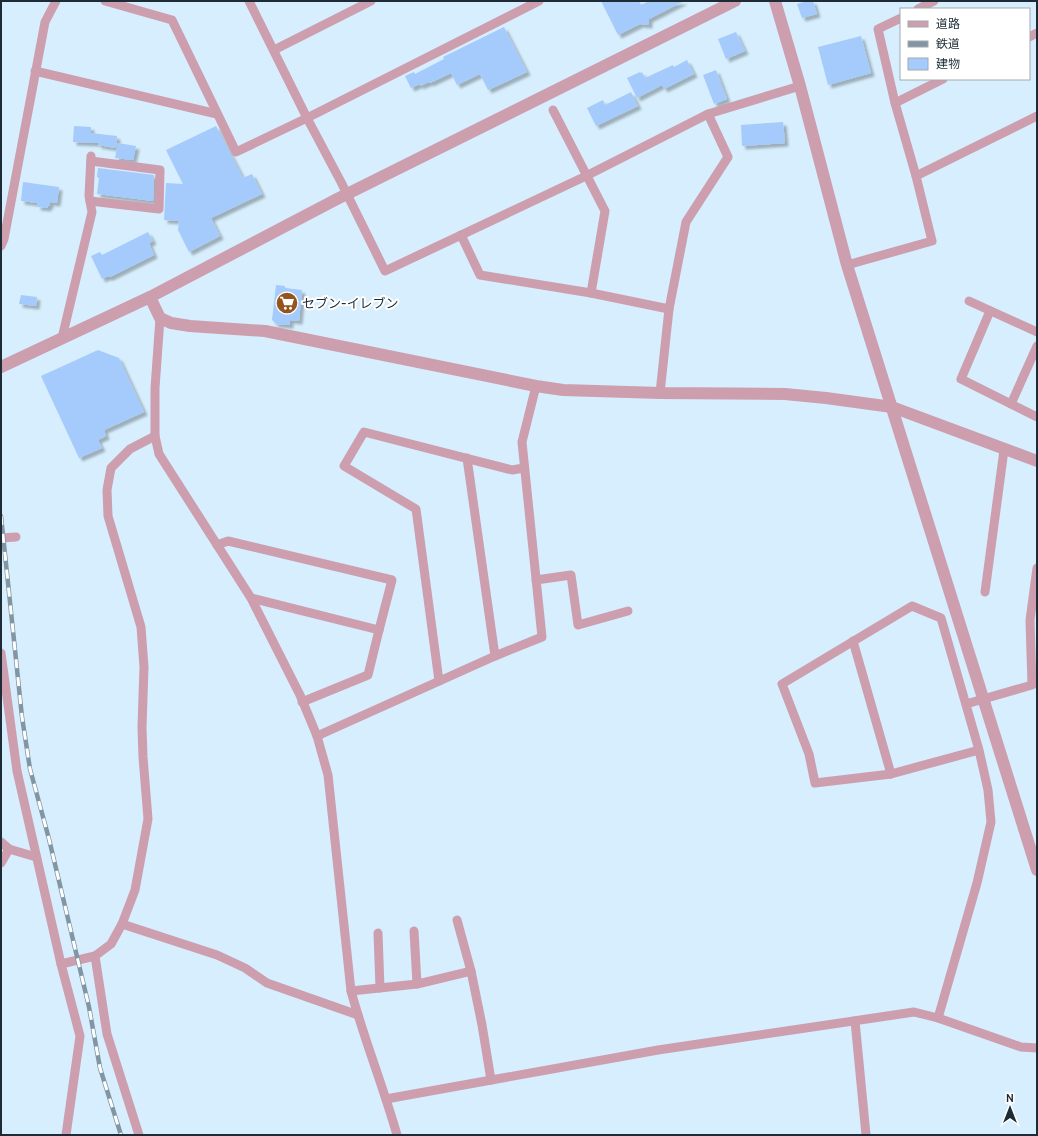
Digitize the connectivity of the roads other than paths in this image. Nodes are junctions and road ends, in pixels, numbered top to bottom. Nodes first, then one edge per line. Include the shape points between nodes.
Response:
1 (56, 1) edge
2 (105, 1) edge
3 (249, 1) edge
4 (371, 1) edge
5 (539, 1) edge
6 (735, 1) edge
7 (775, 1) edge
8 (934, 1) edge
9 (133, 5) edge
10 (920, 8) edge
11 (900, 18) edge
12 (274, 50) junction
13 (35, 71) junction
14 (940, 80) edge
15 (800, 86) junction
16 (894, 103) junction
17 (553, 110) dead end
18 (217, 114) junction
19 (708, 114) junction
20 (1037, 116) edge
21 (307, 118) junction
22 (586, 176) junction
23 (916, 176) junction
24 (347, 194) junction
25 (90, 201) junction
26 (460, 235) junction
27 (1, 246) edge
28 (847, 265) junction
29 (591, 292) junction
30 (150, 297) junction
31 (969, 301) dead end
32 (669, 309) junction
33 (990, 311) junction
34 (160, 318) junction
35 (1037, 332) edge
36 (62, 338) junction
37 (1037, 346) edge
38 (5, 365) edge
39 (536, 386) junction
40 (660, 393) junction
41 (1011, 404) junction
42 (892, 407) junction
43 (1037, 417) edge
44 (155, 436) junction
45 (1004, 450) junction
46 (466, 458) junction
47 (1037, 461) edge
48 (524, 468) junction
49 (16, 537) dead end
50 (1, 538) edge
51 (217, 545) junction
52 (1037, 568) edge
53 (536, 580) junction
54 (985, 592) dead end
55 (251, 598) junction
56 (628, 611) dead end
57 (379, 630) junction
58 (853, 641) junction
59 (1, 653) edge
60 (495, 656) junction
61 (439, 681) junction
62 (984, 699) junction
63 (302, 702) junction
64 (966, 704) junction
65 (316, 736) junction
66 (979, 750) junction
67 (891, 774) junction
68 (1, 842) edge
69 (9, 849) junction
70 (36, 857) junction
71 (1, 863) edge
72 (1037, 870) edge
73 (457, 920) dead end
74 (122, 924) junction
75 (414, 931) dead end
76 (378, 933) dead end
77 (91, 956) junction
78 (64, 963) junction
79 (471, 971) junction
80 (417, 984) junction
81 (380, 988) junction
82 (351, 990) junction
83 (358, 1015) junction
84 (938, 1018) junction
85 (855, 1021) junction
86 (1037, 1048) edge
87 (491, 1080) junction
88 (386, 1099) junction
89 (66, 1135) edge
90 (139, 1135) edge
91 (397, 1135) edge
92 (866, 1135) edge

1 - 13 street via 45,22
2 - 9 street
3 - 12 street
4 - 12 street
5 - 21 street
6 - 24 street
7 - 15 street
8 - 10 street
9 - 18 street via 172,20
11 - 16 street via 878,29
12 - 21 street
13 - 18 street
13 - 27 street
14 - 16 street
15 - 19 street
15 - 28 street
16 - 23 street
17 - 22 street
18 - 21 street via 236,152
19 - 22 street
19 - 32 street via 728,158 686,222
20 - 23 street
21 - 24 street
22 - 26 street
22 - 29 street via 605,211
23 - 28 street via 932,241
24 - 26 street via 385,271
24 - 30 street
25 - 25 street via 91,159 160,170 159,208
25 - 36 street via 92,212
26 - 29 street via 480,275
28 - 42 street
29 - 32 street
30 - 34 street
30 - 36 street
31 - 33 street
32 - 40 street
33 - 35 street
33 - 41 street via 961,379
34 - 39 street via 190,326 265,331
34 - 44 street via 155,388
36 - 38 street
37 - 41 street
39 - 40 street via 563,390
39 - 48 street via 522,442
40 - 42 street via 785,394
41 - 43 street
42 - 45 street
42 - 62 street
44 - 51 street via 159,454
44 - 74 street via 130,449 111,468 108,490 108,516 141,628 144,667 142,727 148,819 135,890
45 - 47 street
45 - 54 street
46 - 48 street via 512,470
46 - 60 street
46 - 61 street via 364,432 344,466 416,510
48 - 53 street
49 - 50 street
51 - 55 street
51 - 57 street via 228,541 392,580
52 - 62 street via 1030,620 1032,685
53 - 56 street via 571,576 578,625
53 - 60 street via 542,637
55 - 57 street
55 - 63 street
57 - 63 street via 368,675
58 - 64 street via 912,606 941,618
58 - 67 street
58 - 67 street via 782,684 810,754 815,783
59 - 70 street via 17,771
60 - 61 street
61 - 65 street
62 - 64 street
62 - 72 street
63 - 65 street
64 - 66 street
65 - 82 street via 328,775
66 - 67 street
66 - 84 street via 988,790 991,822
68 - 69 street
69 - 70 street
69 - 71 street
70 - 78 street
73 - 79 street
74 - 77 street via 111,944
74 - 83 street via 217,955 245,968 267,983
75 - 80 street
76 - 81 street
77 - 78 street
77 - 90 street via 107,1034
78 - 89 street via 80,1036
79 - 80 street
79 - 87 street
80 - 81 street
81 - 82 street
82 - 83 street
83 - 88 street
84 - 85 street via 914,1012
84 - 86 street via 1021,1047
85 - 87 street via 658,1050
85 - 92 street
87 - 88 street
88 - 91 street

